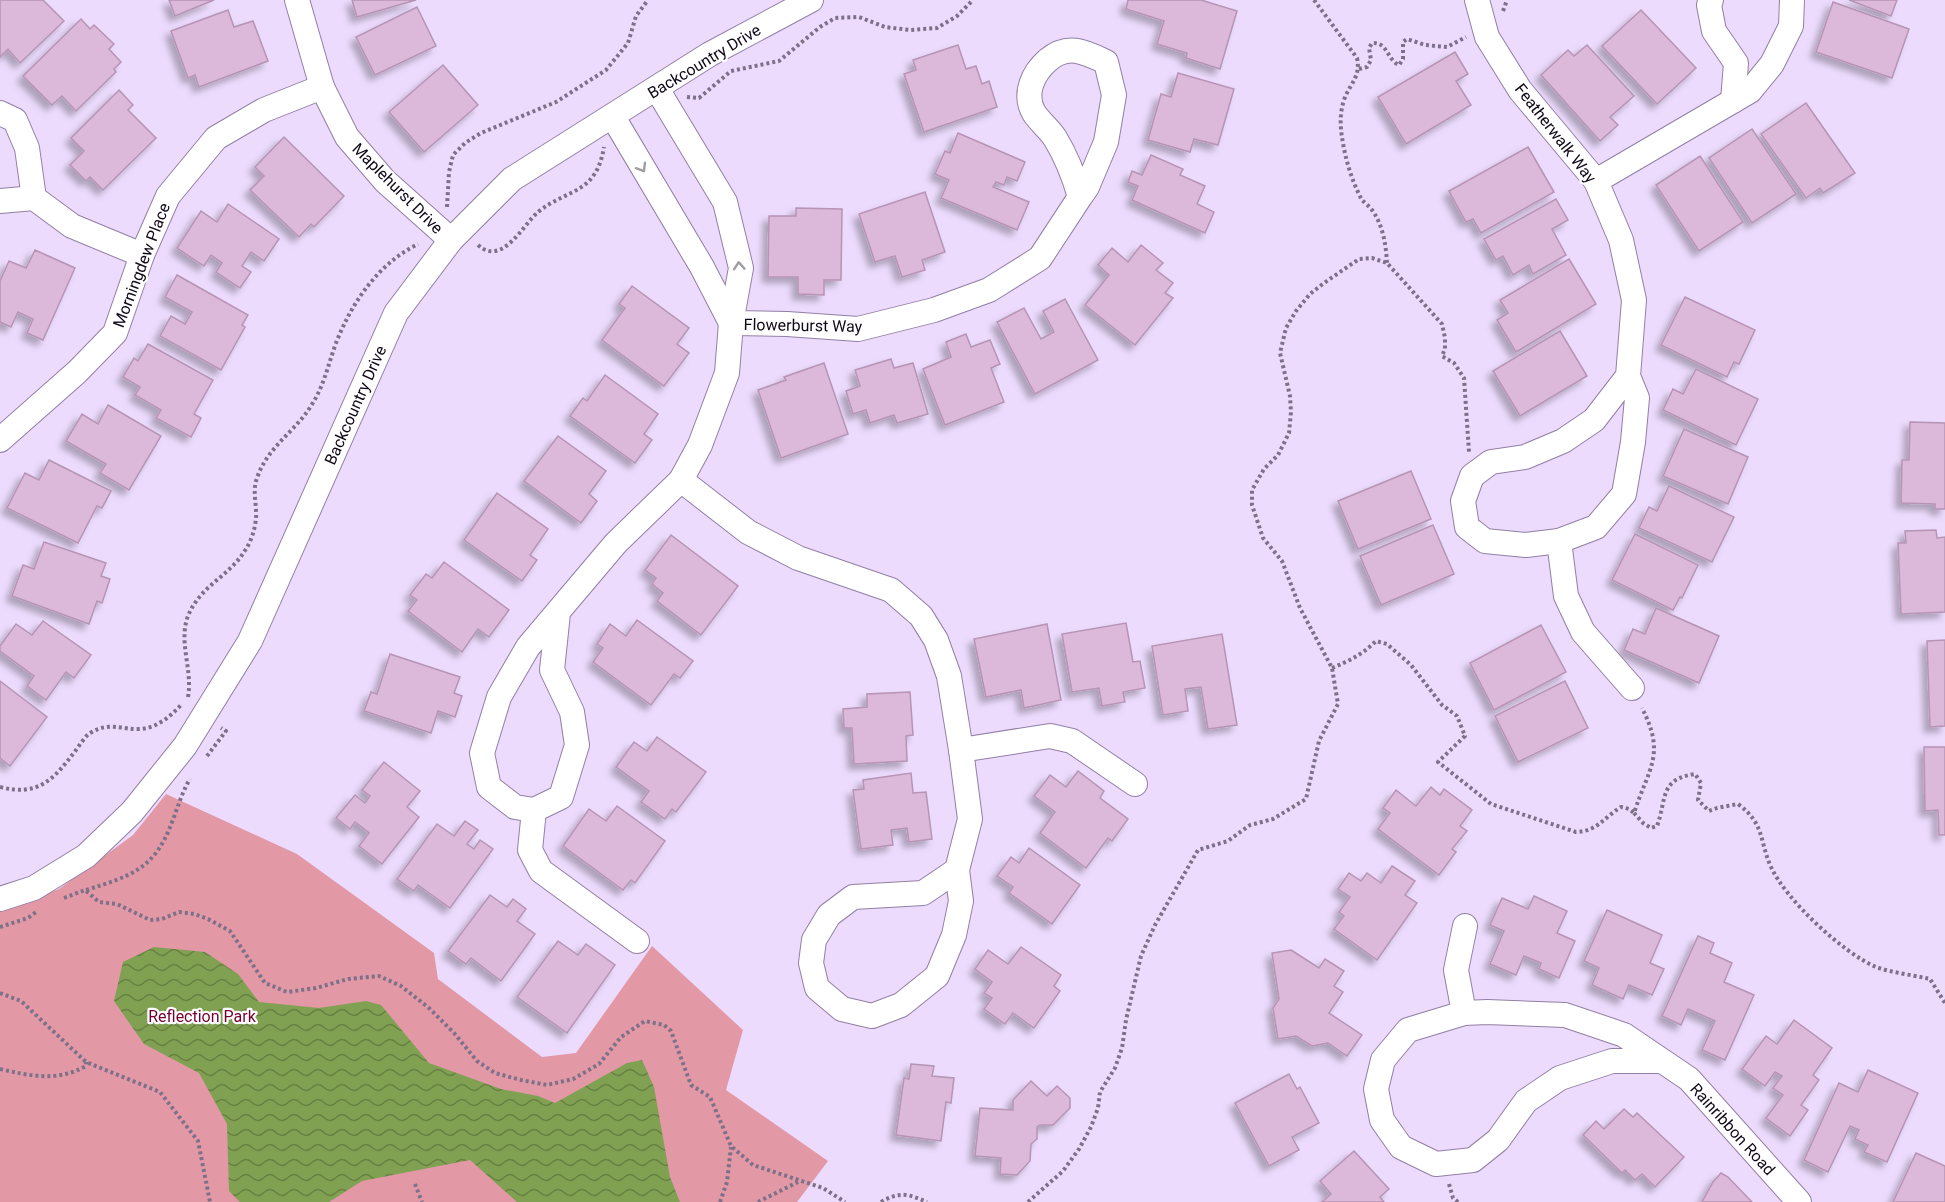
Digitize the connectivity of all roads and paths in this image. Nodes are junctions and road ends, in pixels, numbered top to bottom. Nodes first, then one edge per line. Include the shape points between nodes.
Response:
1 (297, 0) edge
2 (648, 0) edge
3 (810, 0) edge
4 (973, 0) edge
5 (1314, 0) edge
6 (1477, 0) edge
7 (1711, 0) edge
8 (1792, 0) edge
9 (1486, 32) junction
10 (1359, 69) junction
11 (322, 87) junction
12 (657, 89) junction
13 (682, 97) dead end
14 (1733, 101) junction
15 (0, 113) edge
16 (612, 117) junction
17 (604, 147) dead end
18 (1596, 181) junction
19 (1080, 197) junction
20 (34, 198) junction
21 (0, 201) edge
22 (447, 214) dead end
23 (451, 240) junction
24 (476, 243) dead end
25 (418, 244) dead end
26 (142, 255) junction
27 (1387, 263) junction
28 (731, 323) junction
29 (1628, 376) junction
30 (0, 440) edge
31 (1480, 470) junction
32 (681, 480) junction
33 (1558, 541) junction
34 (558, 613) junction
35 (1332, 668) junction
36 (1632, 688) joint
37 (183, 703) dead end
38 (961, 750) junction
39 (1135, 784) dead end
40 (534, 810) junction
41 (1634, 813) junction
42 (957, 870) junction
43 (0, 899) edge
44 (58, 900) dead end
45 (42, 908) dead end
46 (1465, 926) dead end
47 (0, 927) edge
48 (637, 941) dead end
49 (0, 993) edge
50 (1945, 1003) edge
51 (1464, 1013) junction
52 (1661, 1061) junction
53 (86, 1062) junction
54 (0, 1069) edge
55 (731, 1146) junction
56 (799, 1181) junction
57 (415, 1184) dead end
58 (210, 1202) edge
59 (422, 1202) edge
60 (720, 1202) edge
61 (758, 1202) edge
62 (845, 1202) edge
63 (881, 1202) edge
64 (927, 1202) edge
65 (1028, 1202) edge
66 (1799, 1202) edge

1 - 11 street, Maplehurst Drive
2 - 22 path via 636,16 628,43 606,70 556,102 481,133 453,155
3 - 12 street, Backcountry Drive via 710,54
4 - 13 path via 937,28 910,30 885,27 859,17 835,18 779,61 731,71 699,98
5 - 10 path via 1357,58
6 - 9 street, Featherwalk Way
7 - 14 street via 1714,31 1736,63
8 - 14 street via 1791,26 1772,64 1750,91
9 - 10 path via 1447,47 1407,39 1399,65 1382,45 1372,43 1368,67
9 - 18 street, Featherwalk Way via 1520,90
10 - 27 path via 1344,100 1340,116 1342,134 1354,182 1382,231
11 - 23 street, Maplehurst Drive via 347,138 385,181
11 - 26 street, Morningdew Place via 264,110 216,138 168,196
12 - 16 street, Backcountry Drive
28 -> 12 street, Flowerburst Way via 741,268 725,202
14 - 18 street
15 - 20 street via 15,120 27,148
16 - 23 street, Backcountry Drive via 512,180
16 -> 28 street, Flowerburst Way
17 - 24 path via 592,178 579,190 540,210 508,246 491,251
18 - 29 street, Featherwalk Way via 1621,240 1634,300
19 - 19 street, Flowerburst Way via 1106,142 1114,95 1106,62 1082,50 1056,53 1039,68 1029,88 1033,111 1054,136
19 - 28 street, Flowerburst Way via 1040,258 989,290 934,310 858,329
20 - 21 street
20 - 26 street via 72,226
23 - 43 street, Backcountry Drive via 396,313 250,641 185,746 132,812 86,856 34,888
25 - 37 path via 385,265 359,297 337,340 320,392 302,420 263,462 256,481 254,534 244,552 203,592 188,615 183,631 190,678 188,698
26 - 30 street, Morningdew Place via 115,333
27 - 31 path via 1442,324 1446,338 1442,356 1454,363 1464,378 1469,458
27 - 35 path via 1372,258 1359,260 1310,294 1296,311 1280,353 1290,396 1289,433 1252,490 1252,505 1263,538 1282,561 1299,608
28 - 32 street, Flowerburst Way via 727,374 700,445
29 - 31 street via 1594,420 1563,441 1525,457 1491,462
29 - 33 street, Featherwalk Way via 1637,398 1624,494 1596,527
31 - 33 street, Featherwalk Way via 1472,476 1463,501 1467,527 1485,541 1526,545
32 - 34 street, Flowerburst Way via 616,543
32 - 38 street via 748,532 798,558 891,591 921,616 936,640 949,676
33 - 36 street via 1566,596 1583,632
34 - 40 street via 552,670 572,712 577,745 561,797
34 - 40 street, Flowerburst Way via 528,647 499,697 482,753 489,787 515,807
35 - 41 path via 1367,651 1376,641 1396,650 1442,705 1457,716 1465,736 1438,762 1491,804 1576,832 1590,831 1621,807
35 - 65 path via 1338,704 1319,741 1306,799 1273,819 1250,825 1228,841 1198,850 1141,956 1122,1048 1100,1092 1091,1127 1063,1170
36 - 41 path via 1655,743 1651,768
38 - 39 street via 1050,736 1072,741
38 - 42 street via 970,819
40 - 48 street via 530,850 541,871
41 - 50 path via 1651,828 1657,826 1665,791 1672,781 1695,774 1701,783 1698,800 1709,811 1738,804 1755,820 1776,877 1810,917 1842,946 1878,968 1930,979
42 - 42 street via 923,893 853,897 829,915 814,940 811,963 817,988 842,1009 872,1016 901,1005 937,976 954,934 961,901
44 - 55 path via 85,890 99,902 117,904 150,920 179,912 208,919 230,931 265,983 287,992 379,976 401,986 429,1008 477,1061 495,1073 521,1080 548,1085 573,1079 599,1064 621,1037 645,1021 664,1025 671,1030 691,1085 710,1097
45 - 47 path
46 - 51 street via 1456,970
49 - 53 path via 21,1001
51 - 52 street, Rainribbon Road via 1565,1015 1624,1035
51 - 52 street, Rainribbon Road via 1408,1030 1383,1060 1376,1089 1382,1120 1401,1147 1436,1164 1473,1160 1498,1140 1526,1101 1560,1078 1612,1061
52 - 66 street, Rainribbon Road via 1689,1080
53 - 54 path via 86,1066 71,1074 53,1077
53 - 58 path via 160,1092 198,1141
55 - 56 path via 753,1165
55 - 60 path via 727,1182
56 - 61 path
56 - 62 path via 823,1188
57 - 59 path
63 - 64 path via 908,1194

